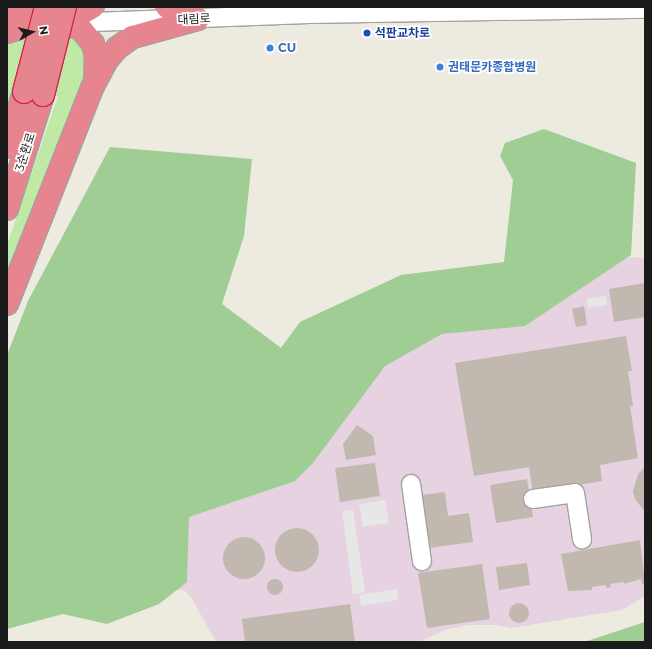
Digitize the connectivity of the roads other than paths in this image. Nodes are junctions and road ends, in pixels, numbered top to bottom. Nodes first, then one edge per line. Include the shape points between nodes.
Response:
1 (13, 7) edge
2 (92, 7) edge
3 (167, 7) edge
4 (645, 9) edge
5 (40, 15) edge
6 (65, 15) edge
7 (198, 19) junction
8 (7, 24) edge
9 (7, 32) edge
10 (93, 86) junction
11 (33, 93) junction
12 (7, 147) edge
13 (7, 209) edge
14 (7, 304) edge
15 (411, 484) dead end
16 (532, 498) dead end
17 (582, 539) dead end
18 (422, 561) dead end

1 - 5 highway via 19,15
2 - 6 highway
3 - 7 highway
4 - 7 street, 대림로 via 309,14
5 - 6 street, 대림로
5 - 8 street, 대림로
5 - 9 highway
5 - 11 highway, bridge
6 - 7 street, 대림로
6 - 10 highway via 93,44 96,64
6 - 11 highway, bridge
7 - 10 highway via 127,40 107,60
10 - 14 highway
11 - 12 highway, 3순환로
11 - 13 highway, 3순환로
15 - 18 street
16 - 17 street via 575,493

